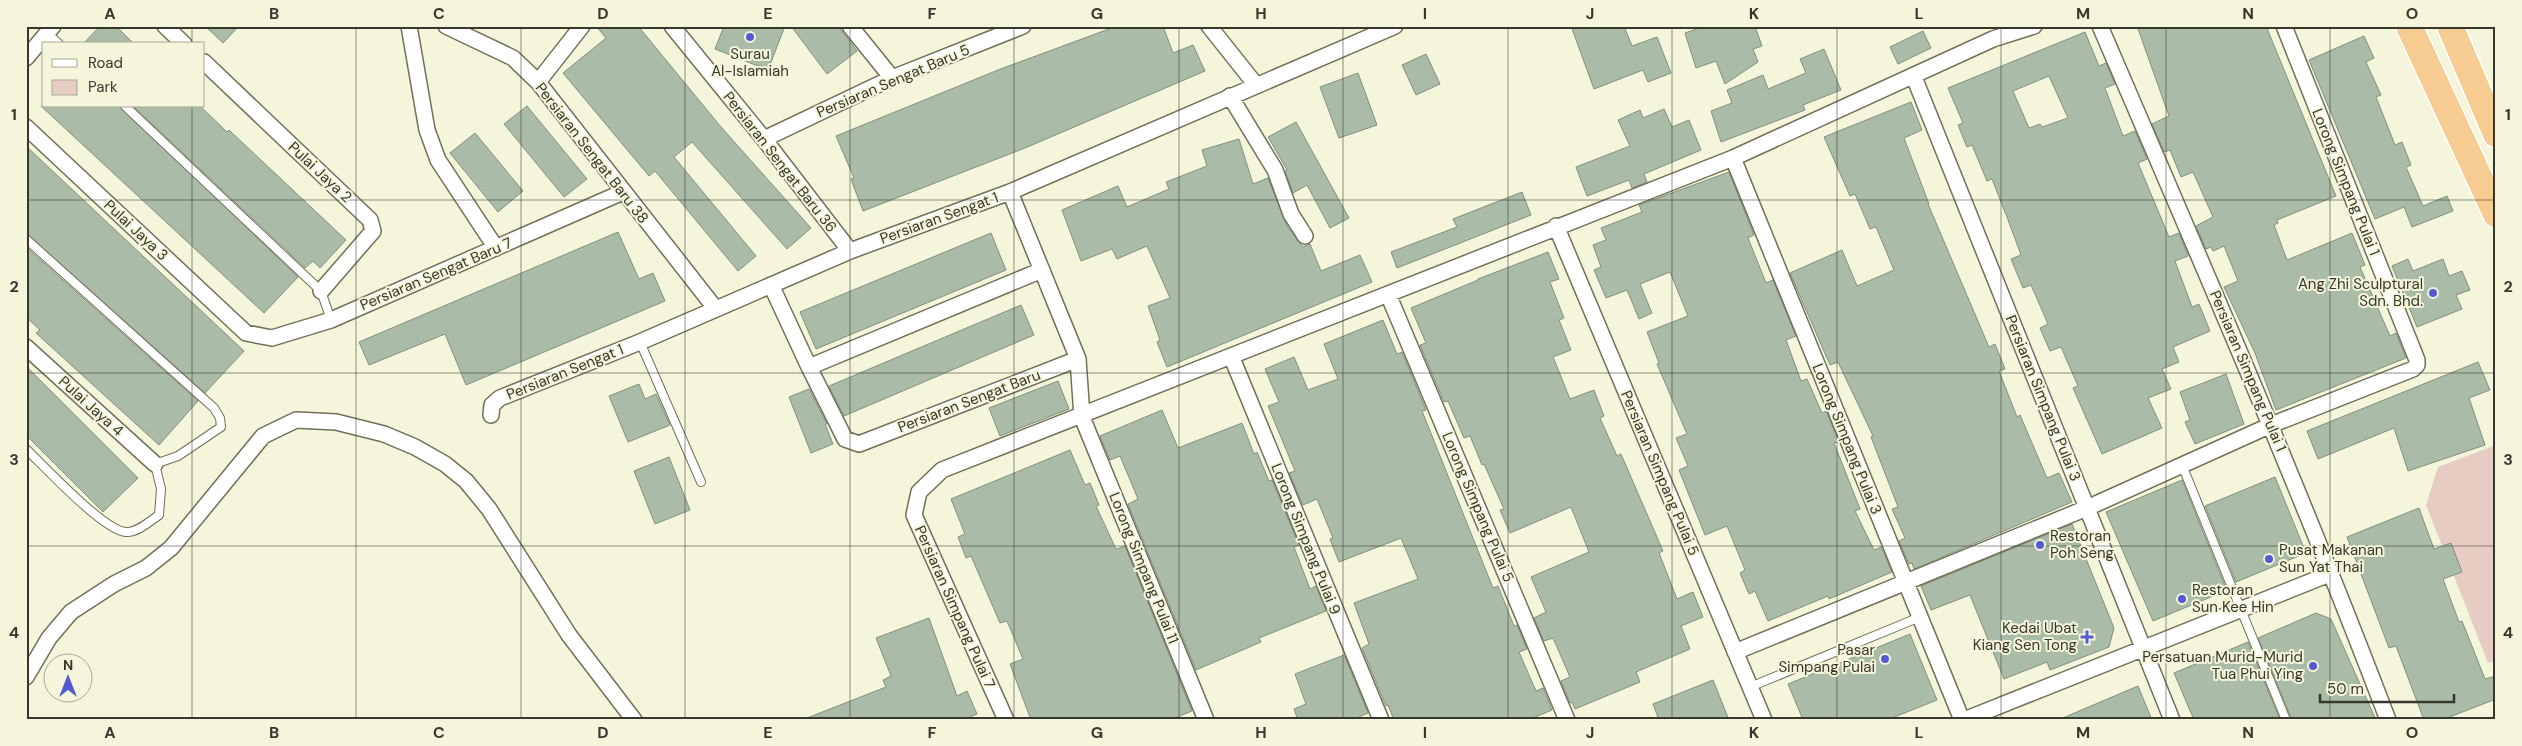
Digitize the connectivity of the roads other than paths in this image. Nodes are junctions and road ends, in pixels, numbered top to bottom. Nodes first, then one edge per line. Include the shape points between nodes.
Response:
1 (166, 26) edge
2 (409, 26) edge
3 (446, 26) edge
4 (672, 26) edge
5 (850, 26) edge
6 (1023, 26) edge
7 (1209, 26) edge
8 (2034, 26) edge
9 (2100, 26) edge
10 (2284, 26) edge
11 (2409, 26) edge
12 (2450, 26) edge
13 (1392, 27) edge
14 (574, 29) edge
15 (50, 30) edge
16 (1990, 33) edge
17 (58, 42) edge
18 (182, 42) edge
19 (26, 58) edge
20 (205, 63) edge
21 (1914, 77) junction
22 (892, 78) junction
23 (538, 82) junction
24 (1256, 85) junction
25 (1230, 96) junction
26 (127, 108) edge
27 (26, 128) edge
28 (2496, 134) edge
29 (764, 139) junction
30 (1733, 158) junction
31 (622, 192) junction
32 (1010, 192) junction
33 (2496, 214) edge
34 (1556, 226) junction
35 (1305, 236) dead end
36 (26, 239) edge
37 (496, 248) junction
38 (850, 251) junction
39 (1042, 270) junction
40 (771, 285) junction
41 (321, 291) junction
42 (1388, 294) junction
43 (714, 308) junction
44 (331, 320) junction
45 (246, 333) joint
46 (640, 342) junction
47 (26, 347) edge
48 (1232, 358) junction
49 (1078, 359) junction
50 (809, 367) junction
51 (491, 414) dead end
52 (1082, 417) junction
53 (2271, 425) junction
54 (26, 449) edge
55 (155, 464) junction
56 (2182, 465) junction
57 (700, 482) dead end
58 (2087, 508) junction
59 (2332, 573) junction
60 (1906, 583) junction
61 (2240, 610) junction
62 (1920, 617) junction
63 (2143, 648) junction
64 (1735, 652) junction
65 (26, 677) edge
66 (1750, 687) junction
67 (634, 720) edge
68 (1006, 720) edge
69 (1206, 720) edge
70 (1381, 720) edge
71 (1568, 720) edge
72 (1764, 720) edge
73 (1963, 720) edge
74 (2172, 720) edge
75 (2286, 720) edge
76 (2388, 720) edge

1 - 18 street
2 - 37 street via 427,130 438,160
3 - 23 street, Persiaran Sengat Baru 38 via 513,58
4 - 29 street, Persiaran Sengat Baru 36
5 - 22 street
6 - 22 street, Persiaran Sengat Baru 5
7 - 24 street
8 - 16 street
9 - 53 street, Persiaran Simpang Pulai 1
10 - 53 street, Lorong Simpang Pulai 1 via 2417,365
11 - 33 highway
12 - 28 highway
13 - 24 street, Persiaran Sengat 1
14 - 23 street
15 - 17 lane
15 - 19 street
16 - 21 street
20 - 41 street, Pulai Jaya 2 via 370,220 373,231
21 - 30 street
21 - 58 street, Persiaran Simpang Pulai 3
22 - 29 street, Persiaran Sengat Baru 5
23 - 31 street, Persiaran Sengat Baru 38
24 - 25 street, Persiaran Sengat 1
25 - 32 street, Persiaran Sengat 1
25 - 35 street via 1275,170 1291,214
26 - 41 lane
27 - 45 street, Pulai Jaya 3
29 - 38 street, Persiaran Sengat Baru 36
30 - 34 street
30 - 60 street, Lorong Simpang Pulai 3
31 - 37 street, Persiaran Sengat Baru 7
31 - 43 street, Persiaran Sengat Baru 38
32 - 38 street, Persiaran Sengat 1
32 - 39 street, Lorong Simpang Pulai 11
34 - 42 street
34 - 64 street, Persiaran Simpang Pulai 5
36 - 55 lane via 214,408 220,418 221,427 207,437 178,456
37 - 44 street, Persiaran Sengat Baru 7
38 - 40 street, Persiaran Sengat 1
39 - 49 street, Lorong Simpang Pulai 11
39 - 50 street
40 - 43 street, Persiaran Sengat 1
40 - 50 street
41 - 44 lane
42 - 48 street
42 - 71 street, Lorong Simpang Pulai 5
43 - 46 street, Persiaran Sengat 1
44 - 45 street, Persiaran Sengat Baru 7 via 272,338
46 - 51 street, Persiaran Sengat 1 via 500,398 492,405
46 - 57 lane
47 - 55 street, Pulai Jaya 4
48 - 52 street
48 - 70 street, Lorong Simpang Pulai 9
49 - 50 street, Persiaran Sengat Baru via 859,444 845,439
49 - 52 street, Lorong Simpang Pulai 11
52 - 68 street, Persiaran Simpang Pulai 7 via 942,470 919,492 914,515
52 - 69 street, Lorong Simpang Pulai 11
53 - 56 street
53 - 59 street, Persiaran Simpang Pulai 1
54 - 55 lane via 108,526 126,532 144,526 159,515 162,489
56 - 58 street
56 - 61 lane
58 - 60 street
58 - 63 street, Persiaran Simpang Pulai 3
59 - 61 street
59 - 76 street, Persiaran Simpang Pulai 1
60 - 62 street, Lorong Simpang Pulai 3
60 - 64 street
61 - 63 street
61 - 75 lane
62 - 66 lane
62 - 73 street, Lorong Simpang Pulai 3
63 - 73 street
63 - 74 street, Persiaran Simpang Pulai 3
64 - 66 street, Persiaran Simpang Pulai 5
65 - 67 street via 49,638 71,612 146,568 171,548 263,436 296,420 336,422 384,434 415,448 445,464 466,481 489,509 569,635
66 - 72 street, Persiaran Simpang Pulai 5

